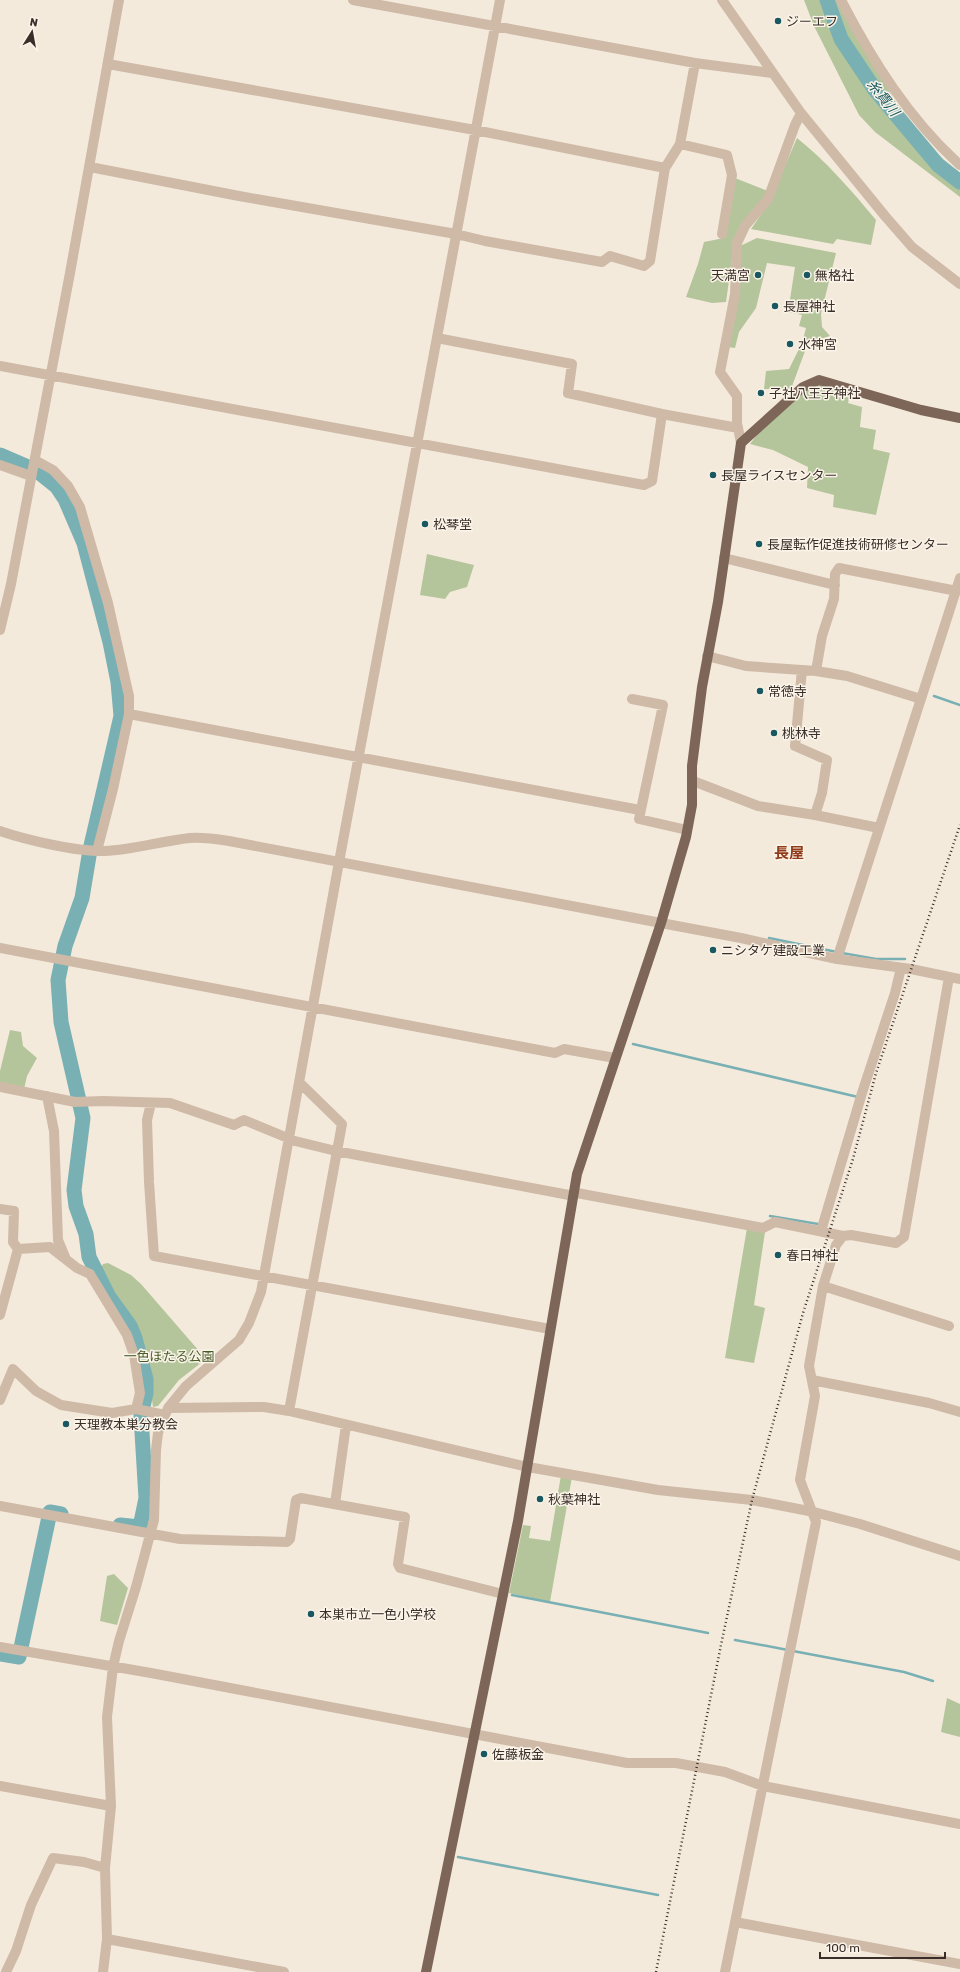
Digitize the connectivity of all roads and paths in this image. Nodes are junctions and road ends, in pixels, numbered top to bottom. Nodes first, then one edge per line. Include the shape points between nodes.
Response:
1 (119, 0) edge
2 (353, 0) edge
3 (500, 0) edge
4 (722, 0) edge
5 (841, 0) edge
6 (495, 27) junction
7 (695, 63) junction
8 (108, 64) junction
9 (772, 73) junction
10 (801, 113) junction
11 (476, 130) junction
12 (680, 144) junction
13 (960, 165) edge
14 (90, 167) junction
15 (665, 168) junction
16 (456, 234) junction
17 (722, 234) dead end
18 (960, 284) edge
19 (437, 338) junction
20 (0, 366) edge
21 (49, 375) junction
22 (662, 414) junction
23 (960, 418) edge
24 (738, 428) junction
25 (417, 442) junction
26 (741, 443) junction
27 (34, 460) junction
28 (0, 465) edge
29 (31, 476) junction
30 (724, 558) junction
31 (960, 578) edge
32 (835, 585) junction
33 (957, 591) junction
34 (0, 630) edge
35 (708, 656) junction
36 (802, 670) junction
37 (816, 671) junction
38 (632, 699) dead end
39 (921, 700) junction
40 (129, 714) junction
41 (359, 757) junction
42 (693, 782) junction
43 (640, 810) junction
44 (816, 814) junction
45 (879, 828) junction
46 (687, 830) junction
47 (0, 831) edge
48 (97, 851) junction
49 (339, 862) junction
50 (661, 923) junction
51 (0, 948) edge
52 (837, 960) junction
53 (901, 968) junction
54 (949, 977) junction
55 (960, 979) edge
56 (314, 1007) junction
57 (615, 1058) junction
58 (300, 1083) junction
59 (0, 1087) edge
60 (47, 1096) junction
61 (150, 1103) junction
62 (290, 1138) junction
63 (336, 1151) junction
64 (573, 1194) junction
65 (0, 1209) edge
66 (821, 1231) junction
67 (843, 1236) junction
68 (18, 1249) junction
69 (65, 1257) junction
70 (264, 1276) junction
71 (312, 1286) junction
72 (823, 1286) junction
73 (0, 1314) edge
74 (949, 1326) dead end
75 (550, 1329) junction
76 (812, 1380) junction
77 (0, 1400) edge
78 (136, 1409) junction
79 (289, 1411) junction
80 (167, 1412) junction
81 (960, 1412) edge
82 (346, 1425) junction
83 (528, 1467) junction
84 (335, 1504) junction
85 (0, 1506) edge
86 (814, 1512) junction
87 (151, 1534) junction
88 (960, 1556) edge
89 (504, 1594) junction
90 (0, 1647) edge
91 (113, 1667) junction
92 (474, 1733) junction
93 (0, 1786) edge
94 (763, 1786) junction
95 (111, 1806) junction
96 (960, 1824) edge
97 (105, 1868) junction
98 (735, 1922) junction
99 (107, 1939) junction
100 (960, 1964) edge
101 (6, 1972) edge
102 (103, 1972) edge
103 (284, 1972) edge
104 (426, 1972) edge
105 (725, 1972) edge

1 - 8 street
2 - 6 street
3 - 6 street
4 - 9 street
5 - 13 street via 864,44 905,106 932,138
6 - 7 street
6 - 11 street
7 - 9 street
7 - 12 street
8 - 11 street
8 - 14 street
9 - 10 street
10 - 18 street via 912,247
10 - 24 street via 768,200 745,226 737,243 735,294 720,372 737,396
11 - 15 street
11 - 16 street
12 - 15 street
12 - 17 street via 728,155 732,175
14 - 16 street
14 - 21 street
15 - 16 street via 650,261 644,266 610,256 602,262
16 - 19 street
19 - 22 street via 572,364 568,392
19 - 25 street
20 - 21 street
21 - 25 street
21 - 27 street
22 - 24 street
22 - 25 street via 652,482 644,485
23 - 26 main road via 921,410 819,380 802,388
24 - 26 street
25 - 41 street
26 - 30 main road
27 - 29 street
27 - 40 street via 53,470 68,486 80,507 108,603 129,696
28 - 29 street
29 - 34 street
30 - 32 street
30 - 35 main road
31 - 33 street
32 - 33 street via 835,574 839,568
32 - 37 street via 834,599 822,636
33 - 39 street
35 - 36 street via 746,666
35 - 42 main road via 692,766
36 - 37 street
36 - 44 street via 795,746 827,760
37 - 39 street via 847,676
38 - 43 street via 663,705
39 - 45 street
40 - 41 street
40 - 48 street
41 - 43 street
41 - 49 street
42 - 44 street via 758,806
42 - 46 main road
43 - 46 street via 639,819
44 - 45 street
45 - 52 street
46 - 50 main road
47 - 48 street via 18,837
48 - 49 street via 190,838 208,838
49 - 50 street
49 - 56 street
50 - 52 street via 734,936
50 - 57 main road
51 - 56 street
52 - 53 street
53 - 54 street
53 - 66 street
54 - 55 street
54 - 67 street via 904,1237 896,1243 851,1235
56 - 57 street via 555,1053 564,1049
56 - 58 street
57 - 64 main road via 577,1174
58 - 62 street
58 - 63 street via 342,1124
59 - 60 street
60 - 61 street via 80,1102
60 - 69 street via 54,1131 58,1240
61 - 62 street via 170,1104 234,1125 244,1120
61 - 70 street via 147,1120 154,1256
62 - 63 street
62 - 70 street
63 - 64 street
63 - 71 street
64 - 66 street via 763,1228 775,1222
64 - 75 main road
65 - 68 street via 14,1210 13,1242
66 - 67 street
67 - 72 street via 836,1245
68 - 69 street via 50,1247
68 - 73 street
69 - 78 street via 77,1268 90,1274 127,1335 134,1355 140,1393
70 - 71 street
70 - 80 street via 256,1310 239,1340 186,1386
71 - 75 street
71 - 79 street
72 - 74 street
72 - 76 street via 809,1366
75 - 83 main road
76 - 81 street via 929,1403
76 - 86 street via 815,1396 800,1480
77 - 78 street via 13,1369 36,1391 61,1405 112,1413
78 - 80 street
79 - 80 street via 264,1407
79 - 82 street
80 - 87 street via 158,1433
82 - 83 street
82 - 84 street
83 - 86 street via 658,1490 752,1500
83 - 89 main road
84 - 87 street via 300,1498 296,1500 290,1539 287,1542 180,1539
84 - 89 street via 405,1517 398,1564 400,1568
85 - 87 street
86 - 88 street
86 - 94 street via 816,1522
87 - 91 street
89 - 92 main road
90 - 91 street
91 - 92 street
91 - 95 street via 107,1717
92 - 94 street via 627,1763 676,1763 726,1772
92 - 104 main road
93 - 95 street
94 - 96 street
94 - 98 street
95 - 97 street
97 - 99 street
97 - 101 street via 53,1858 31,1904 16,1951
98 - 100 street
98 - 105 street
99 - 102 street
99 - 103 street

